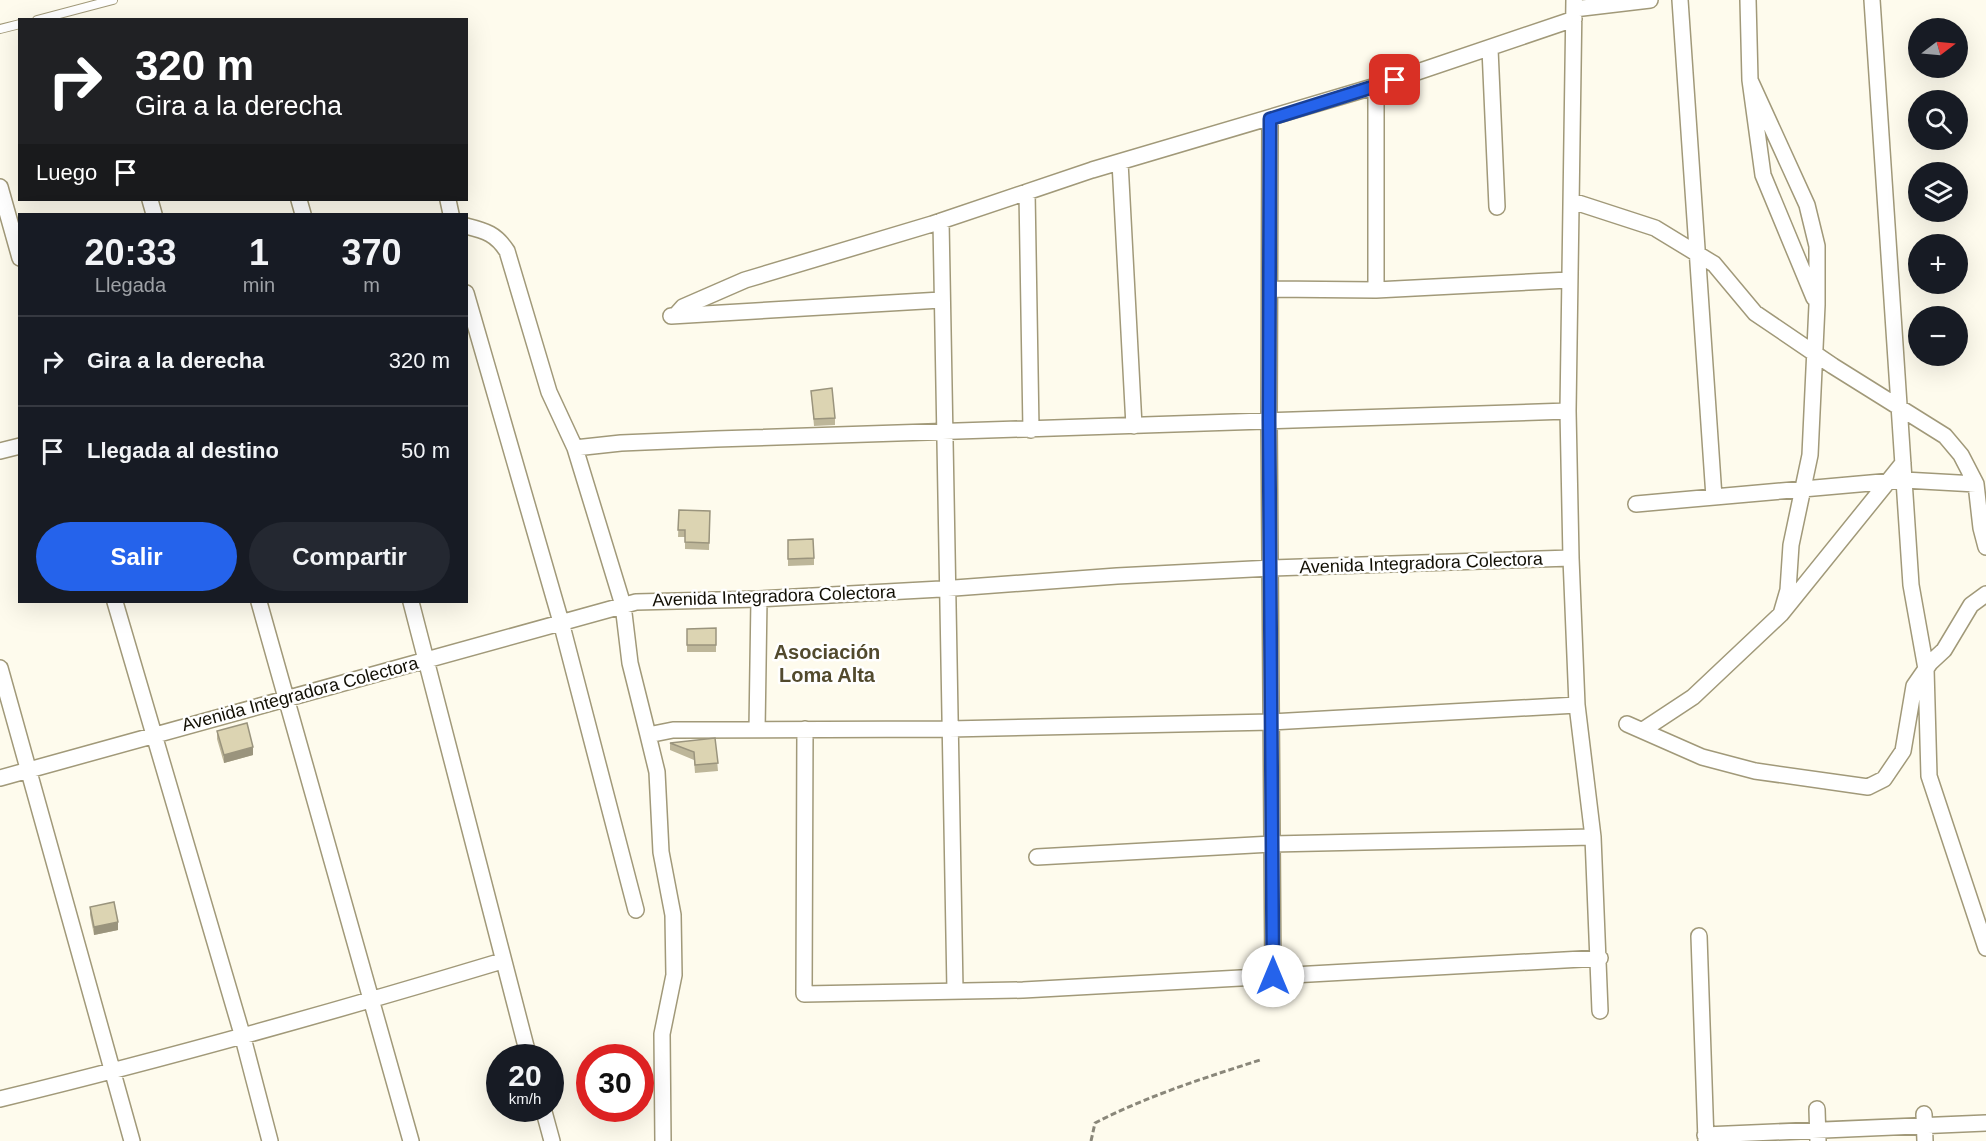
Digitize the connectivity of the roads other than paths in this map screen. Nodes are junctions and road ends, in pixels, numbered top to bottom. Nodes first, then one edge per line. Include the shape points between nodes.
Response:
1 (113, 0) edge
2 (1650, 0) edge
3 (1680, 0) edge
4 (1748, 0) edge
5 (1872, 0) edge
6 (1574, 9) edge
7 (45, 18) edge
8 (18, 24) edge
9 (0, 29) edge
10 (1490, 49) junction
11 (1750, 80) junction
12 (1376, 86) junction
13 (1270, 119) junction
14 (1120, 162) junction
15 (0, 188) edge
16 (1027, 192) junction
17 (1572, 201) junction
18 (1497, 207) dead end
19 (941, 221) junction
20 (468, 226) edge
21 (18, 251) edge
22 (1697, 254) junction
23 (1569, 280) junction
24 (1270, 290) junction
25 (1376, 290) junction
26 (468, 300) edge
27 (941, 300) junction
28 (1817, 305) junction
29 (1814, 353) junction
30 (1899, 408) junction
31 (1568, 411) junction
32 (1269, 421) junction
33 (1134, 426) junction
34 (1031, 430) junction
35 (944, 432) junction
36 (18, 446) edge
37 (575, 448) junction
38 (0, 451) edge
39 (1903, 463) junction
40 (1904, 480) junction
41 (1887, 481) junction
42 (1976, 484) junction
43 (1803, 489) junction
44 (1714, 497) junction
45 (1636, 504) dead end
46 (1986, 547) edge
47 (1571, 558) junction
48 (1272, 568) junction
49 (946, 589) junction
50 (1986, 594) edge
51 (759, 599) junction
52 (115, 603) edge
53 (259, 603) edge
54 (411, 603) edge
55 (623, 605) junction
56 (1781, 614) junction
57 (561, 622) junction
58 (427, 658) junction
59 (0, 668) edge
60 (1926, 669) junction
61 (286, 701) junction
62 (1577, 705) junction
63 (1271, 722) junction
64 (1627, 724) dead end
65 (805, 729) junction
66 (949, 729) junction
67 (757, 730) junction
68 (1643, 730) junction
69 (152, 734) junction
70 (648, 735) junction
71 (30, 770) junction
72 (0, 778) edge
73 (1593, 837) junction
74 (1272, 844) junction
75 (1037, 857) dead end
76 (636, 910) dead end
77 (1699, 936) dead end
78 (1986, 948) edge
79 (1600, 958) junction
80 (502, 961) junction
81 (1273, 976) junction
82 (955, 990) junction
83 (371, 1001) junction
84 (1600, 1011) dead end
85 (242, 1034) junction
86 (525, 1044) edge
87 (113, 1071) junction
88 (0, 1099) edge
89 (1817, 1109) dead end
90 (547, 1122) edge
91 (1986, 1123) edge
92 (1925, 1127) edge
93 (1818, 1135) edge
94 (1706, 1138) edge
95 (132, 1141) edge
96 (270, 1141) edge
97 (411, 1141) edge
98 (552, 1141) edge
99 (663, 1141) edge

1 - 7 lane
2 - 6 street
3 - 22 street
4 - 11 street
5 - 30 street
6 - 10 street
6 - 17 street
8 - 9 lane
10 - 12 street
10 - 18 street
11 - 28 street via 1763,175
11 - 28 street via 1807,205 1817,246
12 - 13 street
12 - 25 street
13 - 14 street
13 - 24 street
14 - 16 street
14 - 33 street
15 - 21 street
16 - 19 street
16 - 34 street
17 - 22 street via 1655,228
17 - 23 street
19 - 27 street
19 - 27 street via 745,280 671,316
20 - 37 street via 489,231 507,251 549,392
22 - 29 street via 1714,264 1755,313
22 - 44 street
23 - 25 street
23 - 31 street
24 - 25 street
24 - 32 street
26 - 57 street
27 - 35 street
28 - 29 street
29 - 30 street
29 - 43 street via 1810,455
30 - 39 street
30 - 42 street via 1946,436 1961,454
31 - 32 street
31 - 47 street
32 - 33 street
32 - 48 street
33 - 34 street
34 - 35 street
35 - 37 street via 621,443
35 - 49 street
36 - 38 street
37 - 55 street
39 - 40 street
39 - 41 street
40 - 41 street
40 - 42 street
40 - 60 street via 1911,585
41 - 43 street
41 - 56 street
42 - 46 street
43 - 44 street
43 - 56 street
44 - 45 street
47 - 48 street, Avenida Integradora Colectora
47 - 62 street
48 - 49 street, Avenida Integradora Colectora
48 - 63 street
49 - 51 street, Avenida Integradora Colectora
49 - 66 street
50 - 60 street via 1971,605 1944,650
51 - 55 street, Avenida Integradora Colectora
51 - 67 street
52 - 69 street
53 - 61 street
54 - 58 street
55 - 57 street, Avenida Integradora Colectora
55 - 70 street via 630,663
56 - 68 street via 1693,697
57 - 58 street, Avenida Integradora Colectora
57 - 76 street
58 - 61 street, Avenida Integradora Colectora
58 - 80 street
59 - 71 street
60 - 68 street via 1914,686 1903,751 1884,779 1868,787 1755,771 1702,757
60 - 78 street via 1929,776
61 - 69 street, Avenida Integradora Colectora
61 - 83 street
62 - 63 street
62 - 73 street
63 - 66 street
63 - 74 street
64 - 68 street
65 - 66 street
65 - 67 street
65 - 82 street via 804,994
66 - 82 street
67 - 70 street via 673,730
69 - 71 street, Avenida Integradora Colectora
69 - 85 street
70 - 99 street via 657,772 661,852 673,915 674,975 662,1034
71 - 72 street, Avenida Integradora Colectora
71 - 87 street
73 - 74 street
73 - 79 street
74 - 75 street
74 - 81 street
77 - 94 street
79 - 81 street
79 - 84 street
80 - 83 street
80 - 86 street
81 - 82 street
83 - 85 street
83 - 97 street
85 - 87 street
85 - 96 street
87 - 88 street
87 - 95 street
89 - 93 street
90 - 98 street
91 - 92 street
92 - 93 street
93 - 94 street

